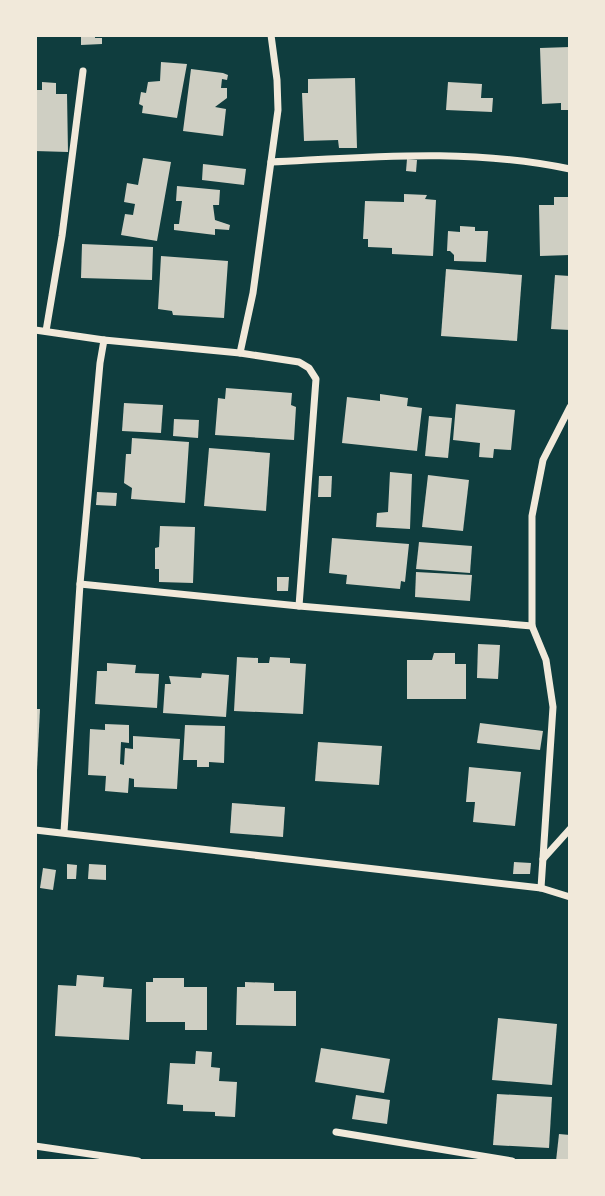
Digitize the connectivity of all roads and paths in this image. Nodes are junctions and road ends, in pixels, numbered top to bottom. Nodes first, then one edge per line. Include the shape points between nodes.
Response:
1 (271, 35) edge
2 (83, 71) dead end
3 (271, 162) junction
4 (570, 169) edge
5 (35, 330) edge
6 (46, 331) junction
7 (104, 340) junction
8 (240, 353) junction
9 (570, 407) edge
10 (80, 584) junction
11 (299, 606) junction
12 (532, 626) junction
13 (35, 830) edge
14 (570, 830) edge
15 (64, 832) junction
16 (543, 859) junction
17 (541, 888) junction
18 (570, 897) edge
19 (336, 1132) dead end
20 (35, 1146) edge
21 (138, 1161) edge
22 (512, 1161) edge

1 - 3 street via 278,110
2 - 6 street
3 - 4 street via 441,155
3 - 8 street
5 - 6 street
6 - 7 street
7 - 8 street
7 - 10 street
8 - 11 street via 299,362 316,379
9 - 12 street via 543,460 532,516
10 - 11 street
10 - 15 street
11 - 12 street
12 - 16 street via 546,660 552,707
13 - 15 street
14 - 16 street
15 - 17 street
16 - 17 street
17 - 18 street
19 - 22 street
20 - 21 street

